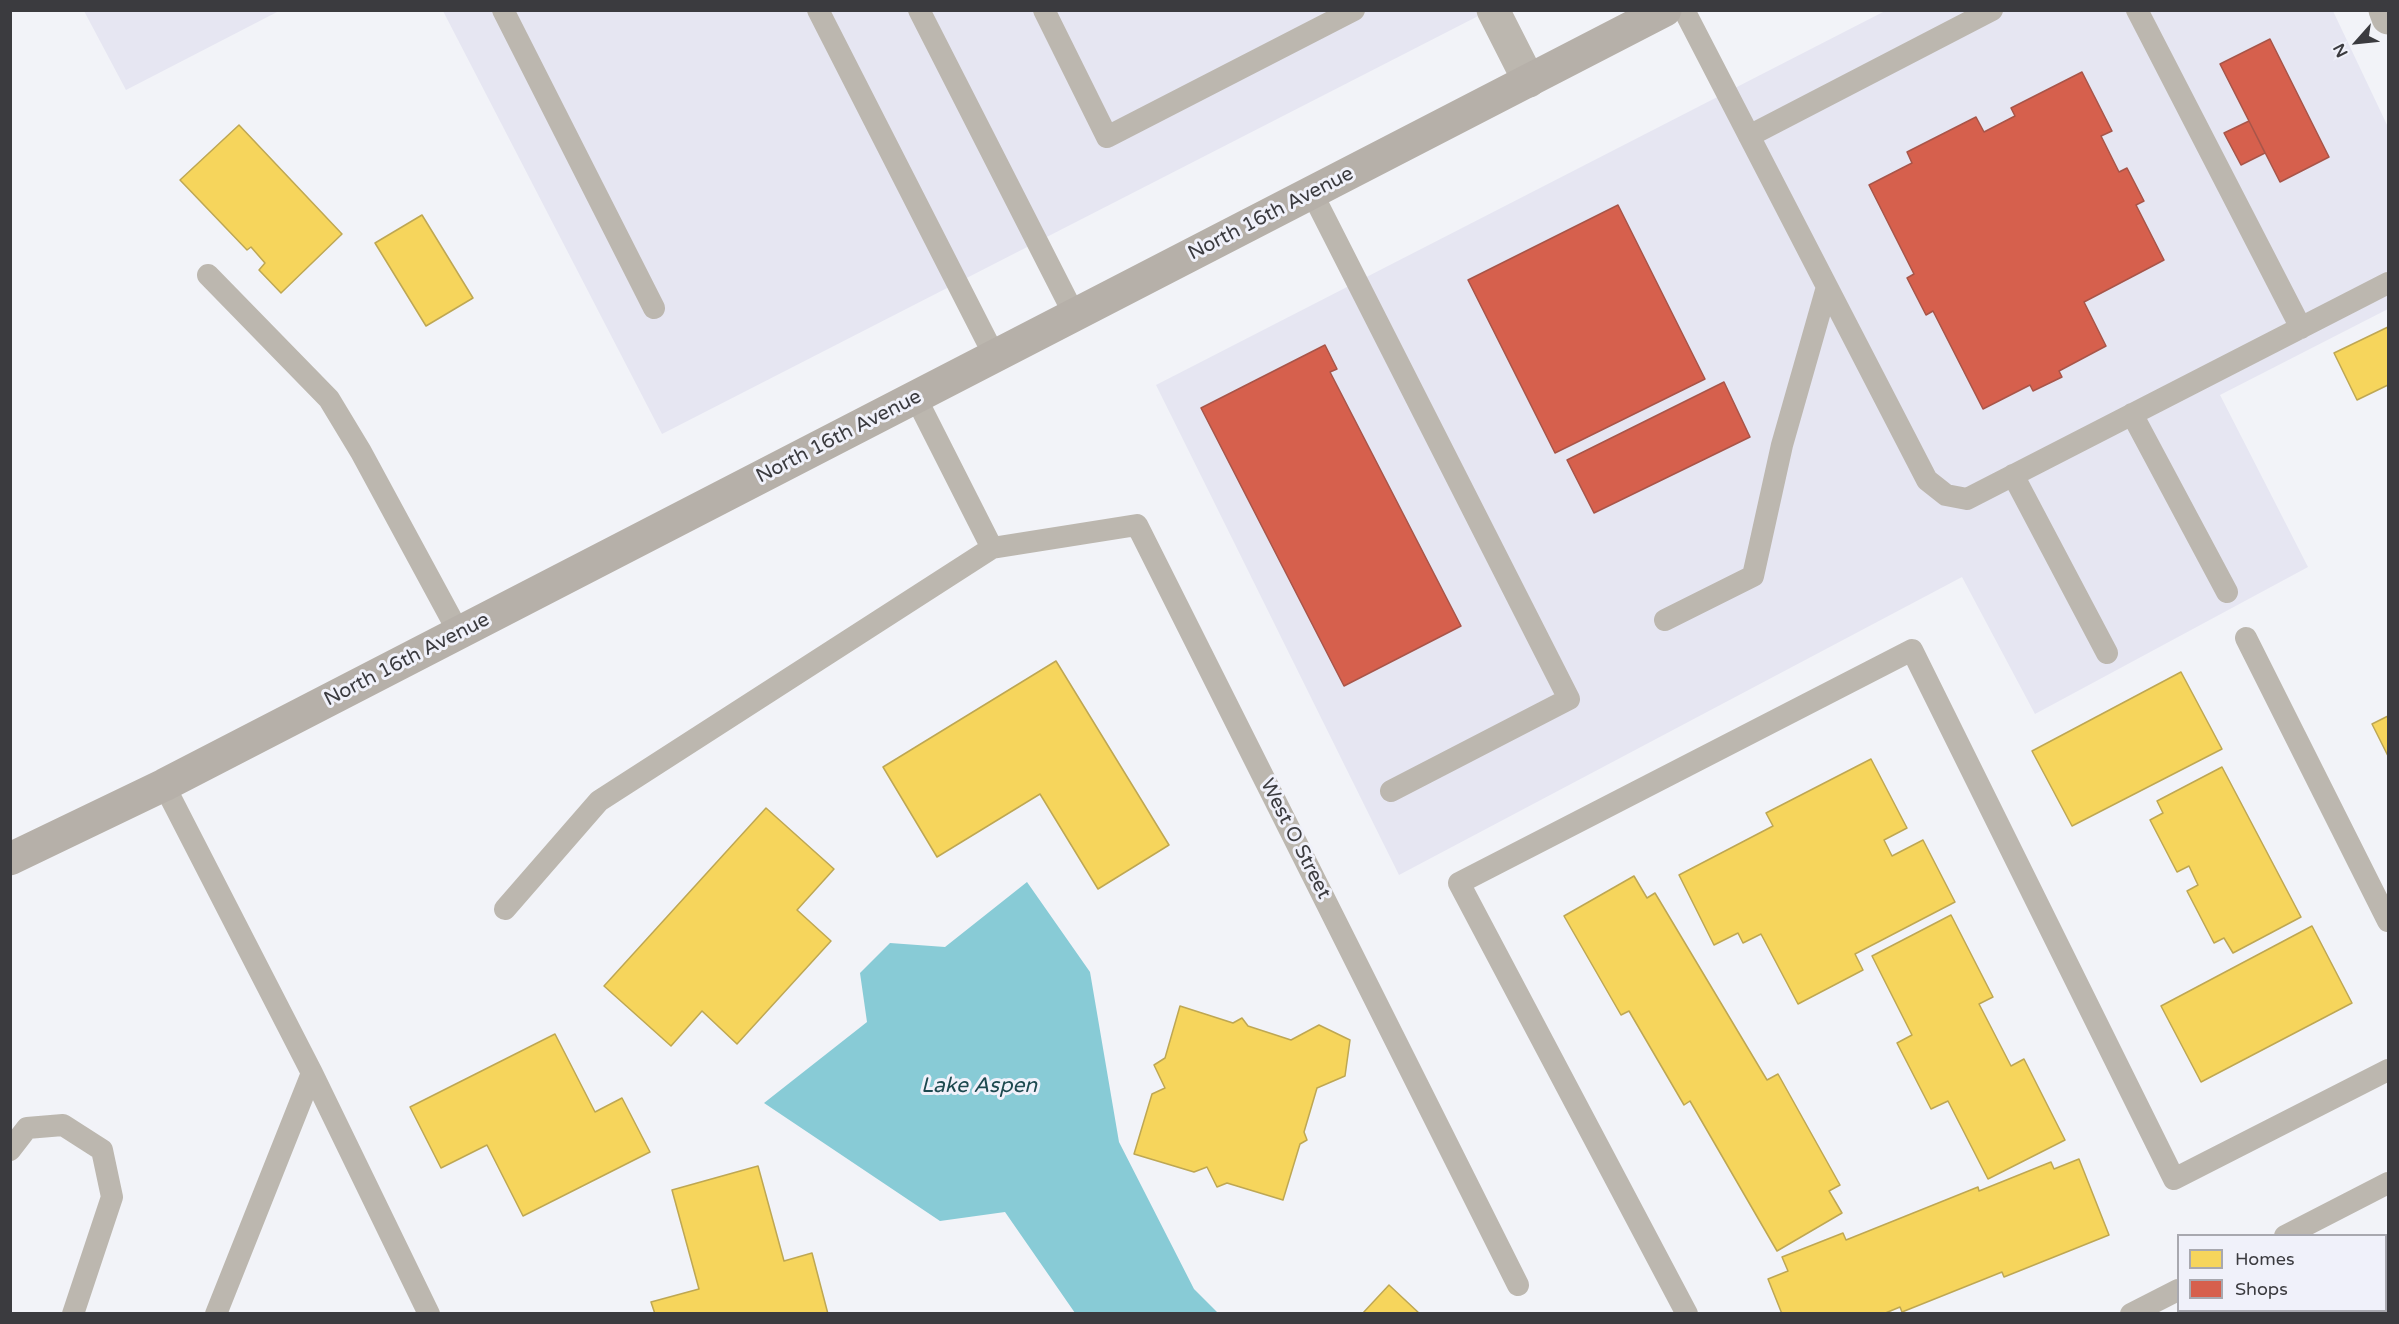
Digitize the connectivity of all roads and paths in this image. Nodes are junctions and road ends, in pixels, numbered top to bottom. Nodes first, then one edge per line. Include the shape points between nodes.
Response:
1 (503, 10) edge
2 (818, 10) edge
3 (919, 10) edge
4 (1044, 10) edge
5 (1354, 10) edge
6 (1493, 10) edge
7 (1665, 10) edge
8 (1684, 10) edge
9 (1992, 10) edge
10 (2137, 10) edge
11 (2385, 10) edge
12 (2388, 18) edge
13 (1529, 81) junction
14 (1749, 136) junction
15 (1312, 193) junction
16 (208, 275) dead end
17 (2388, 283) edge
18 (1827, 287) junction
19 (654, 308) dead end
20 (1075, 316) junction
21 (2301, 328) junction
22 (995, 357) junction
23 (916, 398) junction
24 (2132, 414) junction
25 (2013, 475) junction
26 (992, 548) junction
27 (2227, 592) dead end
28 (1665, 620) dead end
29 (459, 633) junction
30 (2246, 638) dead end
31 (2108, 653) dead end
32 (164, 785) junction
33 (1391, 791) dead end
34 (10, 859) edge
35 (505, 909) dead end
36 (2388, 921) edge
37 (2388, 1070) edge
38 (312, 1073) junction
39 (10, 1150) edge
40 (2388, 1183) edge
41 (2289, 1234) edge
42 (1518, 1285) dead end
43 (2170, 1300) edge
44 (74, 1314) edge
45 (216, 1314) edge
46 (429, 1314) edge
47 (1687, 1314) edge
48 (2131, 1314) edge

1 - 19 lane
2 - 22 lane
3 - 20 lane
4 - 5 lane via 1107,137
6 - 13 street
7 - 13 main road, North 16th Avenue
8 - 14 lane
9 - 14 lane
10 - 21 lane
11 - 12 street
13 - 15 main road, North 16th Avenue
14 - 18 lane
15 - 20 main road, North 16th Avenue
15 - 33 lane via 1569,699
16 - 29 lane via 329,399
17 - 21 lane
18 - 25 lane via 1927,480 1946,495 1967,499
18 - 28 lane via 1782,445 1753,576
20 - 22 main road, North 16th Avenue
21 - 24 lane
22 - 23 main road, North 16th Avenue
23 - 26 lane
23 - 29 main road, North 16th Avenue
24 - 25 lane
24 - 27 lane
25 - 31 lane
26 - 35 lane via 599,801
26 - 42 lane, West O Street via 1137,525
29 - 32 main road, North 16th Avenue
30 - 36 lane
32 - 34 main road, North 16th Avenue
32 - 38 lane
37 - 47 lane via 2174,1179 1912,650 1459,883
38 - 45 lane
38 - 46 lane
39 - 44 lane via 27,1128 63,1125 102,1150 112,1197
40 - 41 lane
43 - 48 lane

